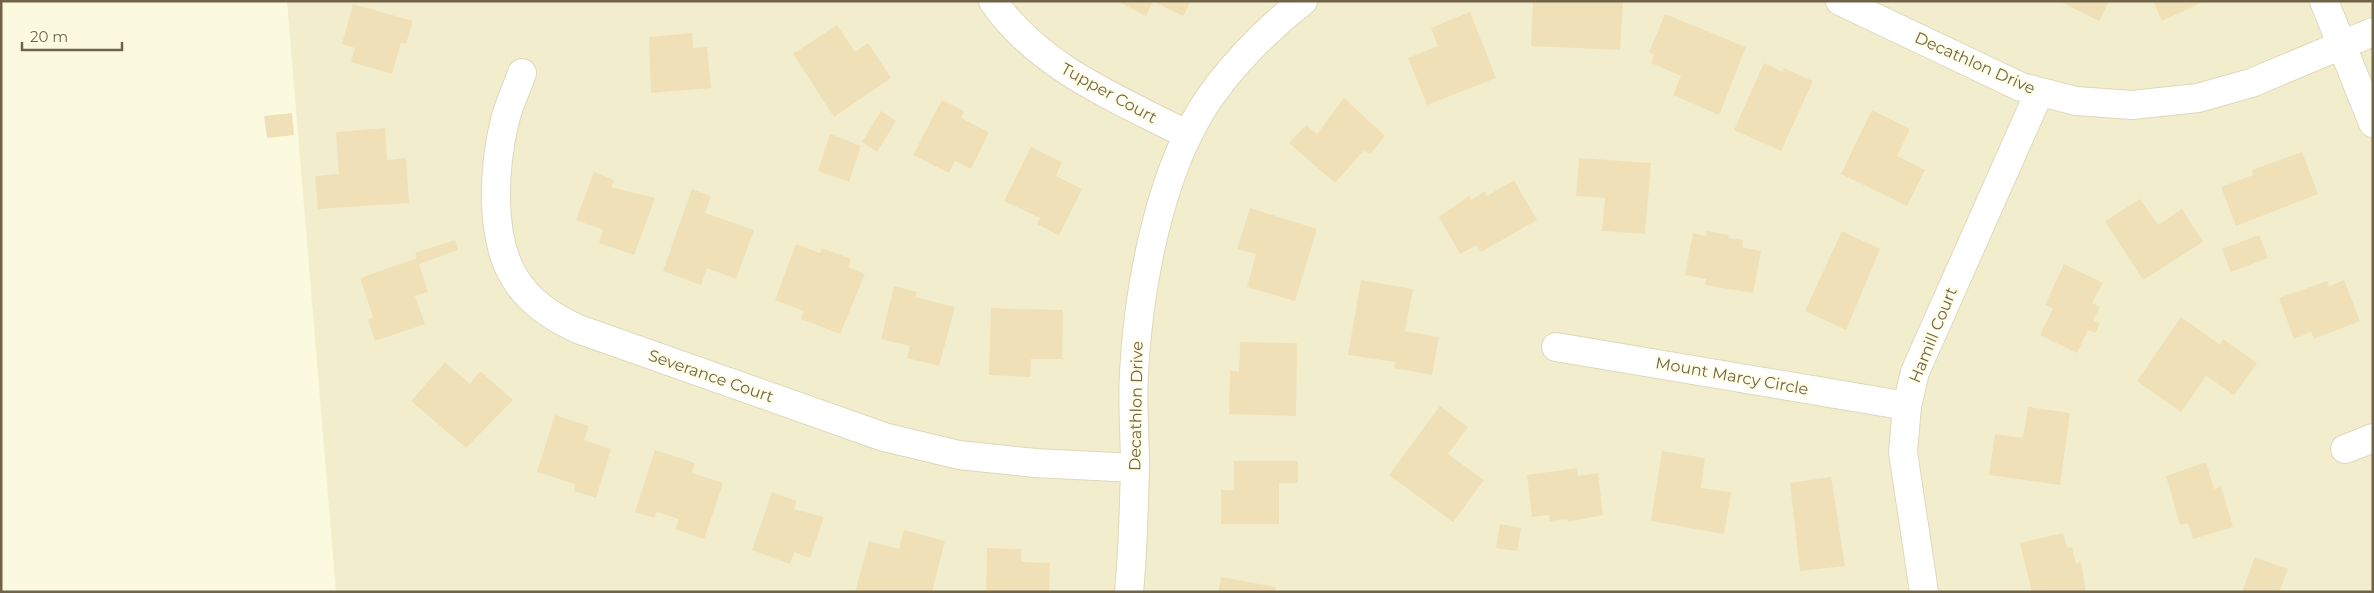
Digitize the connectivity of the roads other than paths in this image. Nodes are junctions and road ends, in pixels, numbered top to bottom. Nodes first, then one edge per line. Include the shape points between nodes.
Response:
1 (993, 1) edge
2 (1304, 1) edge
3 (1840, 1) edge
4 (2324, 1) edge
5 (2373, 32) edge
6 (2342, 44) junction
7 (522, 73) dead end
8 (2039, 93) junction
9 (2373, 123) edge
10 (1188, 135) junction
11 (1556, 347) dead end
12 (1907, 406) junction
13 (2373, 438) edge
14 (2344, 449) dead end
15 (1135, 468) junction
16 (1129, 592) edge
17 (1924, 592) edge

1 - 10 street, Tupper Court via 1034,46 1066,72
2 - 10 street, Decathlon Drive via 1280,19 1238,62 1201,110
3 - 8 street, Decathlon Drive
4 - 6 street
5 - 6 street, Decathlon Drive
6 - 8 street, Decathlon Drive via 2251,83 2198,98 2132,105 2076,102
6 - 9 street
7 - 15 street, Severance Court via 506,118 498,156 496,205 502,249 514,276 532,300 556,319 884,437 959,454 1035,463
8 - 12 street, Hamill Court via 1915,372
10 - 15 street, Decathlon Drive via 1155,230 1140,301 1134,374
11 - 12 street, Mount Marcy Circle
12 - 17 street, Hamill Court via 1903,452
13 - 14 street
15 - 16 street, Decathlon Drive

